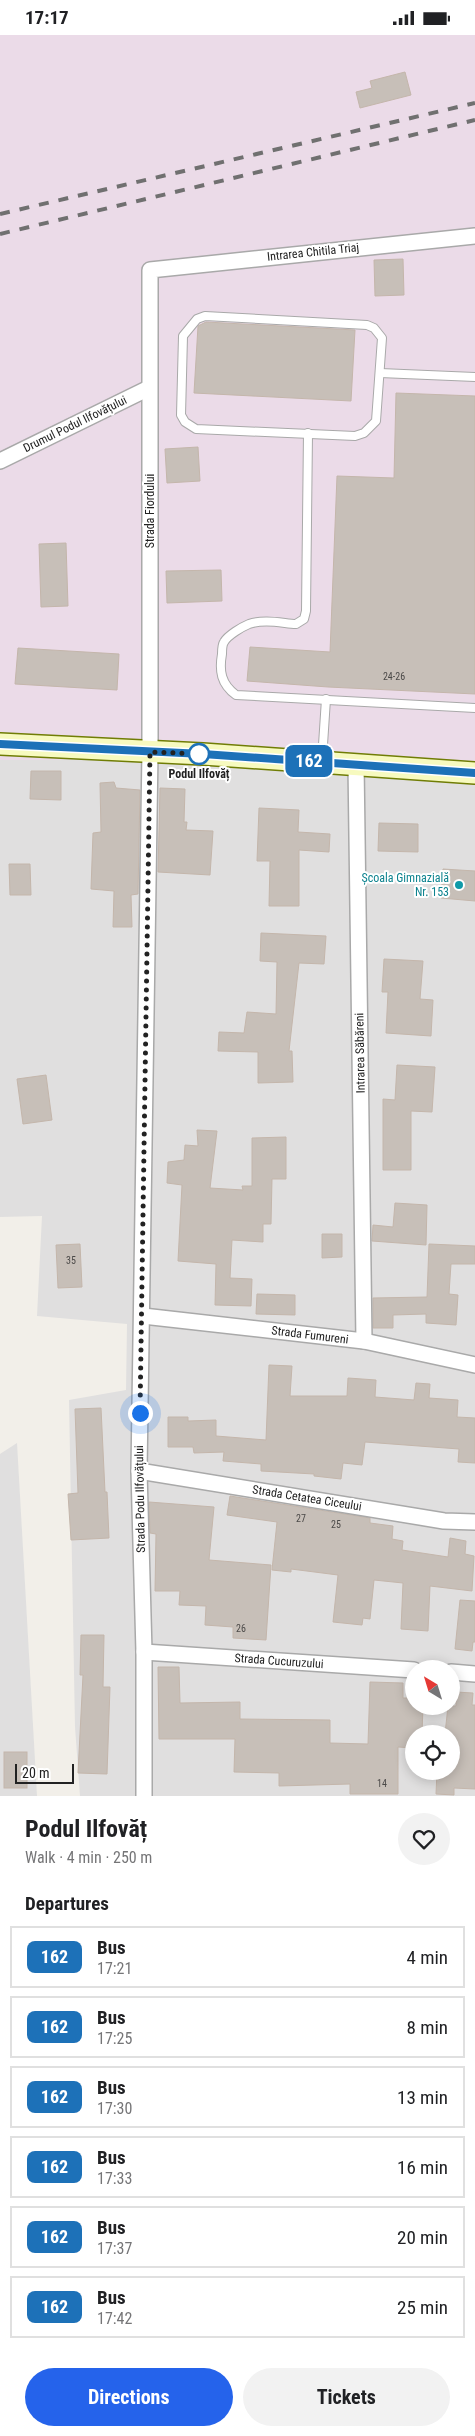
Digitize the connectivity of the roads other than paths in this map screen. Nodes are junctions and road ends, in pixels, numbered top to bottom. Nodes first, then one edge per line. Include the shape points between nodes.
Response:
1 (475, 236) edge
2 (150, 270) joint
3 (380, 373) junction
4 (475, 377) edge
5 (149, 388) junction
6 (308, 433) junction
7 (0, 461) edge
8 (326, 699) junction
9 (475, 709) edge
10 (0, 744) edge
11 (150, 752) junction
12 (322, 762) junction
13 (356, 764) junction
14 (475, 773) edge
15 (142, 1316) junction
16 (364, 1341) junction
17 (475, 1365) edge
18 (139, 1471) junction
19 (475, 1522) edge
20 (144, 1651) junction
21 (405, 1669) edge
22 (460, 1673) edge
23 (475, 1674) edge
24 (144, 1796) edge

1 - 2 street, Intrarea Chitila Triaj
2 - 5 street, Strada Fiordului
3 - 4 lane
3 - 6 lane via 376,421 371,428 355,436
3 - 6 lane via 382,338 367,325 204,316 188,328 183,335 181,415 190,426 196,429
5 - 7 street, Drumul Podul Ilfovățului
5 - 11 street, Strada Fiordului
6 - 8 lane via 304,619 296,625 269,621 250,624 233,633 224,642 220,667 227,688 236,695
8 - 9 lane
8 - 12 lane
10 - 11 main road
11 - 12 main road
11 - 15 street, Strada Podu Ilfovățului
12 - 13 main road
13 - 14 main road
13 - 16 street, Intrarea Săbăreni
15 - 16 street, Strada Fumureni
15 - 18 street, Strada Podu Ilfovățului
16 - 17 street, Strada Fumureni
18 - 19 street, Strada Cetatea Ciceului via 444,1521
18 - 20 street, Strada Podu Ilfovățului
20 - 21 street, Strada Cucuruzului
20 - 24 street, Strada Podu Ilfovățului
22 - 23 street

